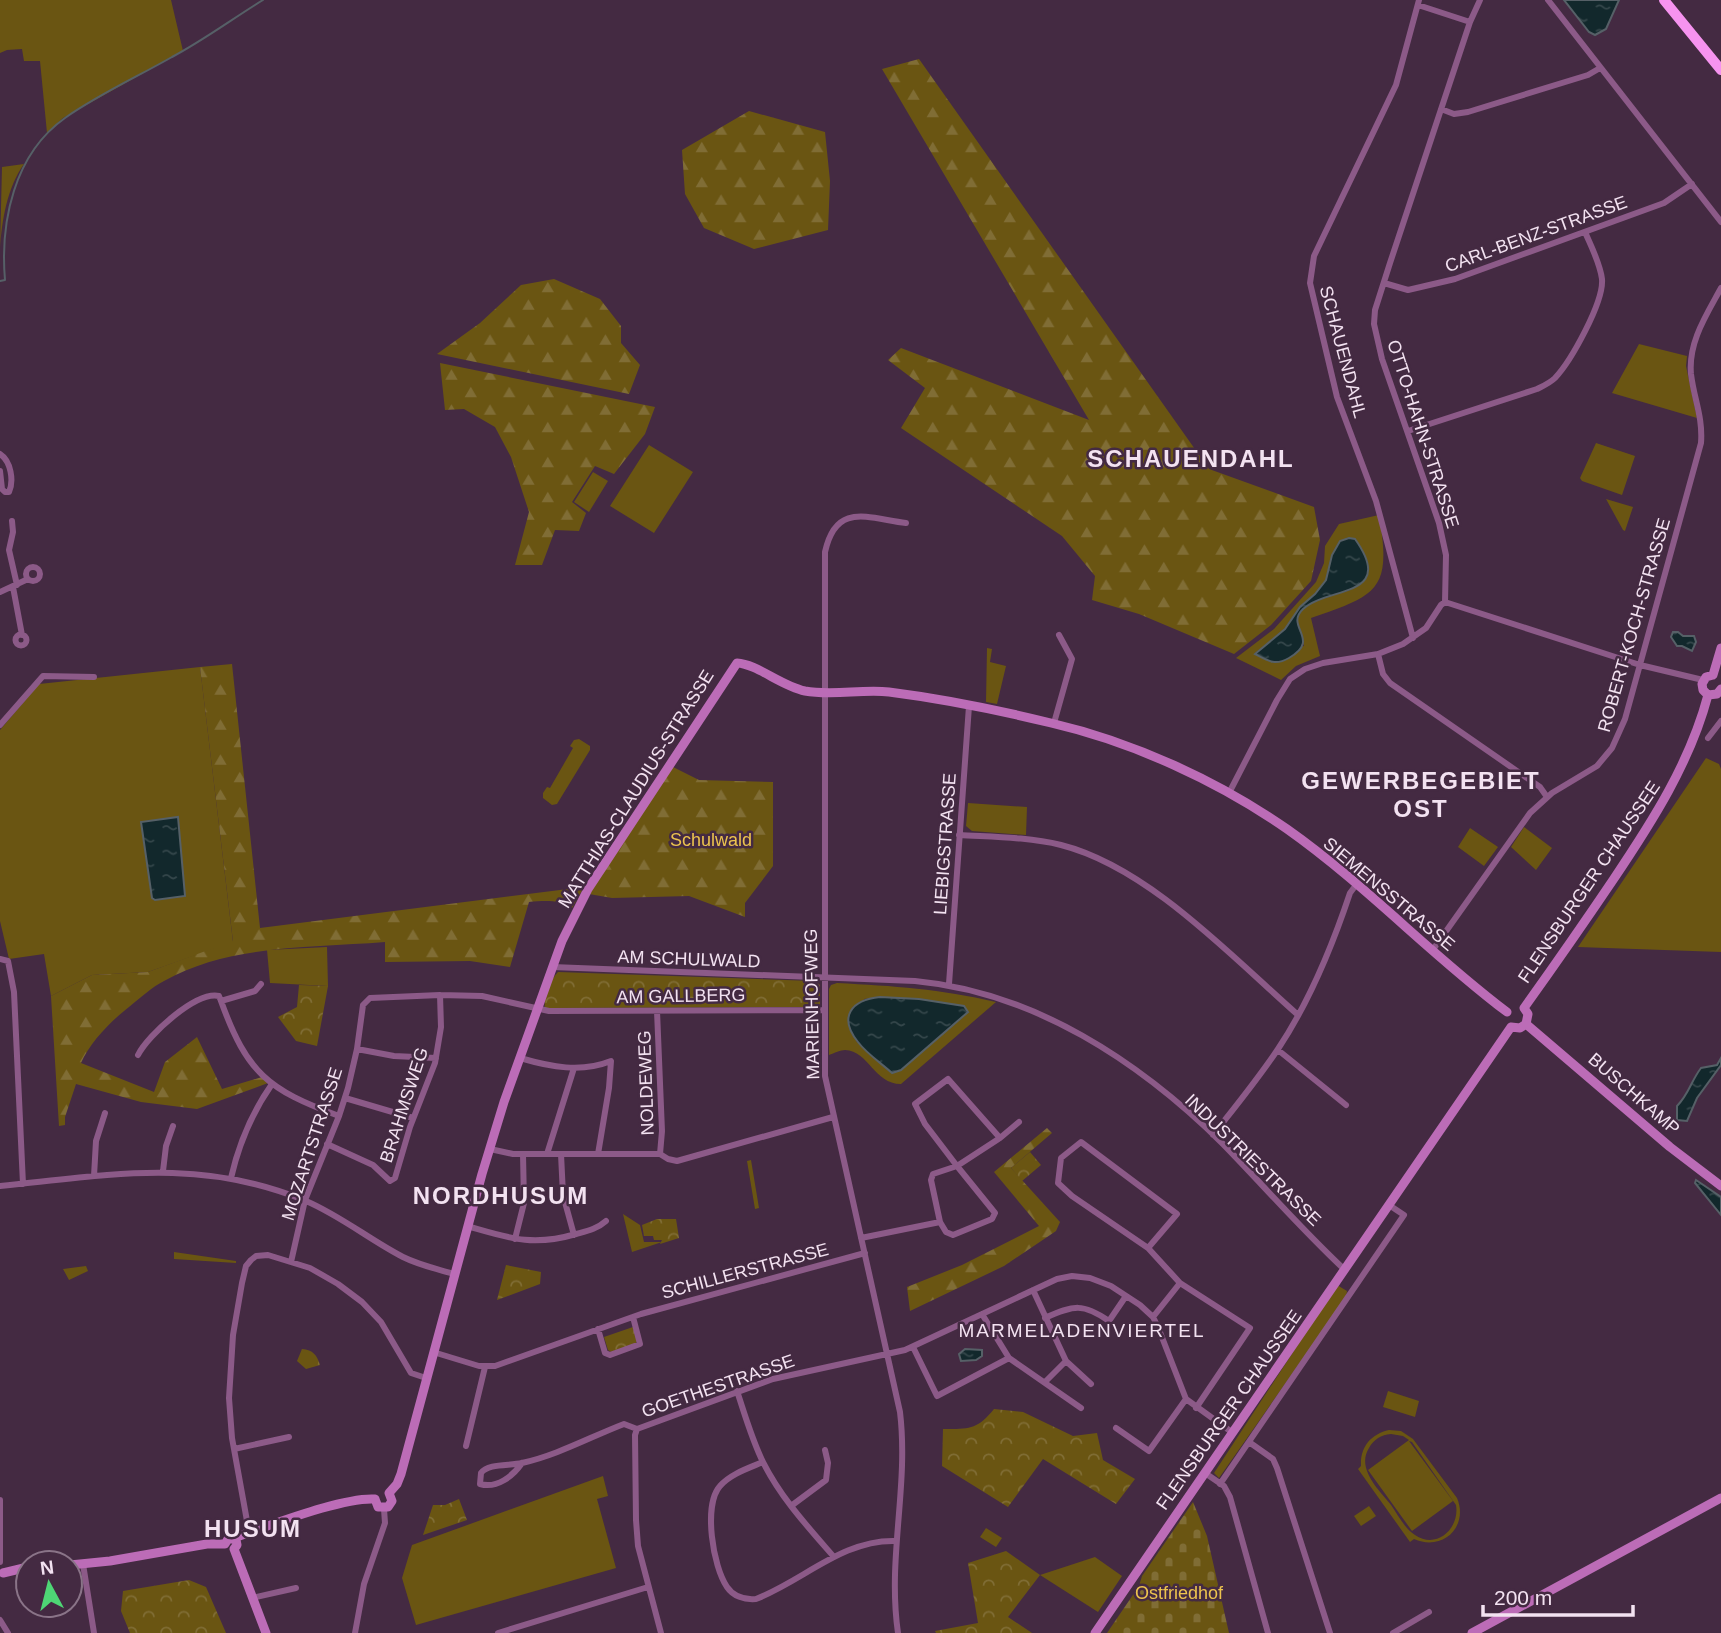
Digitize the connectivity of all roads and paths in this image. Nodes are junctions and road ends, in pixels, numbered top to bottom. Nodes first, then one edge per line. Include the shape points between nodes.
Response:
1 (1480, 0) edge
2 (1548, 0) edge
3 (1664, 0) edge
4 (1418, 3) edge
5 (1470, 22) junction
6 (1600, 68) junction
7 (1721, 70) edge
8 (1441, 109) junction
9 (1692, 184) junction
10 (1721, 222) edge
11 (1585, 232) junction
12 (1384, 283) junction
13 (1721, 288) edge
14 (1408, 431) junction
15 (0, 454) edge
16 (0, 471) edge
17 (12, 521) dead end
18 (906, 523) dead end
19 (28, 579) dead end
20 (15, 586) junction
21 (0, 592) edge
22 (1445, 602) junction
23 (22, 635) dead end
24 (1059, 635) dead end
25 (1413, 638) junction
26 (1721, 648) edge
27 (1378, 654) junction
28 (737, 663) joint
29 (1640, 665) junction
30 (94, 677) dead end
31 (1717, 678) edge
32 (1703, 680) junction
33 (1721, 689) edge
34 (826, 692) junction
35 (1708, 695) junction
36 (969, 706) junction
37 (1721, 721) edge
38 (1054, 723) junction
39 (0, 725) edge
40 (1708, 738) dead end
41 (1229, 793) junction
42 (1547, 797) junction
43 (960, 835) junction
44 (1356, 885) junction
45 (1432, 951) junction
46 (0, 959) edge
47 (552, 967) junction
48 (825, 978) junction
49 (261, 984) dead end
50 (949, 984) junction
51 (440, 995) junction
52 (221, 1001) junction
53 (1524, 1008) junction
54 (538, 1009) junction
55 (824, 1010) junction
56 (657, 1011) junction
57 (1507, 1012) junction
58 (1298, 1015) junction
59 (1527, 1024) junction
60 (1511, 1027) junction
61 (144, 1042) junction
62 (357, 1049) junction
63 (1278, 1050) junction
64 (138, 1055) dead end
65 (130, 1057) dead end
66 (436, 1058) junction
67 (520, 1058) junction
68 (574, 1068) junction
69 (272, 1084) junction
70 (345, 1098) junction
71 (1346, 1105) dead end
72 (105, 1112) dead end
73 (339, 1116) junction
74 (833, 1117) junction
75 (413, 1118) junction
76 (1020, 1122) dead end
77 (173, 1126) dead end
78 (1213, 1135) junction
79 (1000, 1138) junction
80 (327, 1144) junction
81 (490, 1149) junction
82 (523, 1154) junction
83 (547, 1154) junction
84 (561, 1154) junction
85 (598, 1154) junction
86 (660, 1154) junction
87 (957, 1166) junction
88 (163, 1171) junction
89 (94, 1176) junction
90 (231, 1178) junction
91 (23, 1184) junction
92 (0, 1186) edge
93 (1721, 1186) edge
94 (305, 1200) junction
95 (1389, 1205) junction
96 (940, 1222) junction
97 (609, 1223) dead end
98 (467, 1226) junction
99 (574, 1235) junction
100 (861, 1238) junction
101 (515, 1239) junction
102 (1148, 1248) junction
103 (865, 1253) junction
104 (291, 1262) junction
105 (1345, 1270) junction
106 (454, 1274) junction
107 (1180, 1283) junction
108 (1033, 1290) junction
109 (1126, 1296) junction
110 (982, 1314) junction
111 (633, 1317) junction
112 (1153, 1317) junction
113 (1045, 1318) junction
114 (598, 1329) junction
115 (913, 1347) junction
116 (433, 1352) junction
117 (888, 1354) junction
118 (1009, 1358) junction
119 (1066, 1361) junction
120 (485, 1367) junction
121 (426, 1378) junction
122 (1045, 1382) junction
123 (1091, 1384) dead end
124 (737, 1391) junction
125 (1186, 1399) junction
126 (1081, 1408) dead end
127 (1196, 1408) junction
128 (1116, 1428) dead end
129 (638, 1429) junction
130 (1233, 1433) junction
131 (289, 1437) dead end
132 (1249, 1442) junction
133 (466, 1446) dead end
134 (234, 1449) junction
135 (825, 1450) dead end
136 (763, 1462) junction
137 (522, 1463) junction
138 (1205, 1473) junction
139 (1220, 1484) junction
140 (389, 1493) junction
141 (1721, 1498) edge
142 (374, 1499) junction
143 (0, 1500) edge
144 (791, 1506) junction
145 (384, 1509) junction
146 (249, 1532) junction
147 (896, 1541) junction
148 (235, 1544) junction
149 (834, 1557) junction
150 (0, 1562) edge
151 (84, 1564) edge
152 (84, 1570) edge
153 (649, 1587) junction
154 (296, 1588) dead end
155 (252, 1598) junction
156 (1429, 1612) dead end
157 (0, 1620) edge
158 (8, 1633) edge
159 (94, 1633) edge
160 (266, 1633) edge
161 (355, 1633) edge
162 (498, 1633) edge
163 (661, 1633) edge
164 (898, 1633) edge
165 (1095, 1633) edge
166 (1268, 1633) edge
167 (1330, 1633) edge
168 (1392, 1633) edge
169 (1472, 1633) edge

1 - 5 street
2 - 6 street
3 - 7 highway
4 - 5 street
4 - 25 street, SCHAUENDAHL via 1396,85 1314,256 1310,283 1337,397 1380,515
5 - 8 street, OTTO-HAHN-STRASSE
6 - 8 street via 1468,112 1454,114
6 - 9 street
8 - 12 street, OTTO-HAHN-STRASSE
9 - 10 street
9 - 11 street, CARL-BENZ-STRASSE via 1664,203
11 - 12 street, CARL-BENZ-STRASSE via 1438,284 1408,290
11 - 14 street via 1601,277 1600,293 1577,343 1553,380
12 - 14 street, OTTO-HAHN-STRASSE via 1374,324
13 - 29 street, ROBERT-KOCH-STRASSE via 1693,348 1691,373 1701,417 1701,443
14 - 22 street, OTTO-HAHN-STRASSE via 1446,555
15 - 16 street via 9,466 9,492 2,489
17 - 20 street via 9,550
18 - 34 street, MARIENHOFWEG via 853,516 832,530 825,551
19 - 20 street
20 - 21 street
20 - 23 street
22 - 25 street
22 - 29 street
24 - 38 street via 1072,659
25 - 27 street
26 - 31 street
27 - 41 street via 1323,663 1290,679
27 - 42 street via 1390,684 1540,787
28 - 34 street, SIEMENSSTRASSE via 805,691
28 - 47 street, MATTHIAS-CLAUDIUS-STRASSE via 588,889
29 - 32 street
29 - 42 street, ROBERT-KOCH-STRASSE via 1625,719 1608,754 1592,771
30 - 39 street via 43,676
31 - 32 street
32 - 35 street
33 - 35 street
34 - 36 street, SIEMENSSTRASSE via 887,692
34 - 48 street, MARIENHOFWEG
35 - 53 street, FLENSBURGER CHAUSSEE via 1674,783 1643,836
36 - 38 street, SIEMENSSTRASSE
36 - 43 street, LIEBIGSTRASSE
37 - 40 street
38 - 41 street, SIEMENSSTRASSE via 1148,755
41 - 44 street, SIEMENSSTRASSE via 1287,830
42 - 45 street, ROBERT-KOCH-STRASSE via 1524,820
43 - 50 street, LIEBIGSTRASSE
43 - 58 street via 1059,844 1106,861 1173,905
44 - 45 street, SIEMENSSTRASSE
44 - 58 street
45 - 57 street, SIEMENSSTRASSE
46 - 91 street via 8,961 15,1005
47 - 48 street, AM SCHULWALD
47 - 54 street, MATTHIAS-CLAUDIUS-STRASSE
48 - 50 street, INDUSTRIESTRASSE
48 - 55 street, MARIENHOFWEG
49 - 52 street via 255,991
50 - 78 street, INDUSTRIESTRASSE via 1018,1003 1089,1039 1150,1081
51 - 54 street, MOZARTSTRASSE via 492,997
51 - 62 street, MOZARTSTRASSE via 367,1000
51 - 66 street, BRAHMSWEG
52 - 61 street via 213,995 192,1004
52 - 69 street via 242,1051
53 - 57 street via 1515,1006
53 - 59 street
54 - 56 street, AM GALLBERG
54 - 67 street, MATTHIAS-CLAUDIUS-STRASSE
55 - 56 street, AM GALLBERG
55 - 74 street, MARIENHOFWEG via 825,1076
56 - 86 street, NOLDEWEG
57 - 60 street
58 - 63 street
59 - 60 street
59 - 93 street, BUSCHKAMP
60 - 95 street, FLENSBURGER CHAUSSEE
61 - 64 street
61 - 65 street
62 - 66 street
62 - 70 street, MOZARTSTRASSE
63 - 71 street
63 - 78 street
66 - 75 street, BRAHMSWEG
67 - 68 street via 554,1068
67 - 81 street, MATTHIAS-CLAUDIUS-STRASSE
68 - 83 street
68 - 85 street via 611,1061
69 - 73 street via 299,1101
69 - 90 street via 243,1135
70 - 73 street, MOZARTSTRASSE
70 - 75 street
72 - 89 street via 96,1141
73 - 80 street, MOZARTSTRASSE
74 - 86 street via 684,1160 672,1161
74 - 100 street, MARIENHOFWEG
75 - 80 street, BRAHMSWEG via 392,1180 373,1165
76 - 79 street
77 - 88 street
78 - 105 street, INDUSTRIESTRASSE
79 - 87 street
79 - 87 street via 948,1079 915,1104
80 - 94 street, MOZARTSTRASSE
81 - 82 street
81 - 98 street, MATTHIAS-CLAUDIUS-STRASSE
82 - 83 street
82 - 101 street via 524,1203
83 - 84 street
84 - 85 street
84 - 99 street via 564,1195
85 - 86 street
87 - 96 street via 933,1174 931,1180
87 - 96 street via 995,1213 992,1219 953,1235
88 - 89 street
88 - 90 street
89 - 91 street
90 - 94 street
91 - 92 street
94 - 104 street, MOZARTSTRASSE
94 - 106 street via 407,1259
95 - 105 street, FLENSBURGER CHAUSSEE
95 - 132 street, FLENSBURGER CHAUSSEE via 1404,1215
96 - 100 street
97 - 99 street
98 - 101 street
98 - 106 street, MATTHIAS-CLAUDIUS-STRASSE
99 - 101 street via 548,1241
100 - 103 street, MARIENHOFWEG
102 - 102 street via 1177,1214 1081,1142 1061,1158 1058,1183
102 - 107 street
103 - 111 street, SCHILLERSTRASSE
103 - 117 street, MARIENHOFWEG
104 - 121 street via 328,1278 362,1302 387,1331 411,1373
104 - 134 street via 261,1255 246,1266 233,1335 229,1398
105 - 130 street, FLENSBURGER CHAUSSEE
106 - 116 street, MATTHIAS-CLAUDIUS-STRASSE
107 - 112 street
107 - 127 street via 1250,1328
108 - 109 street, GOETHESTRASSE via 1072,1276 1090,1278
108 - 110 street, GOETHESTRASSE
108 - 113 street
109 - 112 street, GOETHESTRASSE
109 - 113 street via 1109,1321 1095,1311 1074,1307
110 - 115 street, GOETHESTRASSE
110 - 118 street
111 - 114 street, SCHILLERSTRASSE
111 - 114 street via 640,1344 610,1355
112 - 125 street
113 - 119 street
114 - 120 street, SCHILLERSTRASSE
115 - 117 street, GOETHESTRASSE
115 - 118 street via 937,1396
116 - 120 street
116 - 121 street, MATTHIAS-CLAUDIUS-STRASSE
117 - 124 street, GOETHESTRASSE
117 - 147 street, MARIENHOFWEG via 903,1437
118 - 122 street
119 - 122 street
119 - 123 street
120 - 133 street
121 - 140 street, MATTHIAS-CLAUDIUS-STRASSE via 400,1478
122 - 126 street
124 - 129 street, GOETHESTRASSE
124 - 136 street
125 - 127 street
125 - 128 street via 1149,1451
127 - 130 street
129 - 137 street, GOETHESTRASSE via 624,1424
129 - 153 street via 636,1528
130 - 138 street, FLENSBURGER CHAUSSEE
131 - 134 street
132 - 139 street, FLENSBURGER CHAUSSEE
132 - 167 street via 1273,1459 1277,1468
134 - 146 street
135 - 144 street via 826,1480
136 - 144 street
136 - 149 street via 726,1480 713,1498 712,1533 727,1588 738,1597 755,1599
137 - 137 street, GOETHESTRASSE via 483,1469 480,1484 511,1477
138 - 139 street
138 - 165 street, FLENSBURGER CHAUSSEE
139 - 166 street via 1230,1497
140 - 142 street via 380,1491
140 - 145 street, MATTHIAS-CLAUDIUS-STRASSE via 391,1504
141 - 169 street
142 - 145 street
142 - 146 street via 356,1500
143 - 150 street
144 - 149 street
145 - 161 street, MATTHIAS-CLAUDIUS-STRASSE via 384,1526 364,1584
146 - 148 street
147 - 149 street via 867,1544
147 - 164 street, MARIENHOFWEG via 893,1588
148 - 151 street via 228,1539 225,1544
148 - 155 street
152 - 159 street
153 - 162 street
153 - 163 street
154 - 155 street
155 - 160 street
156 - 168 street
157 - 158 street

